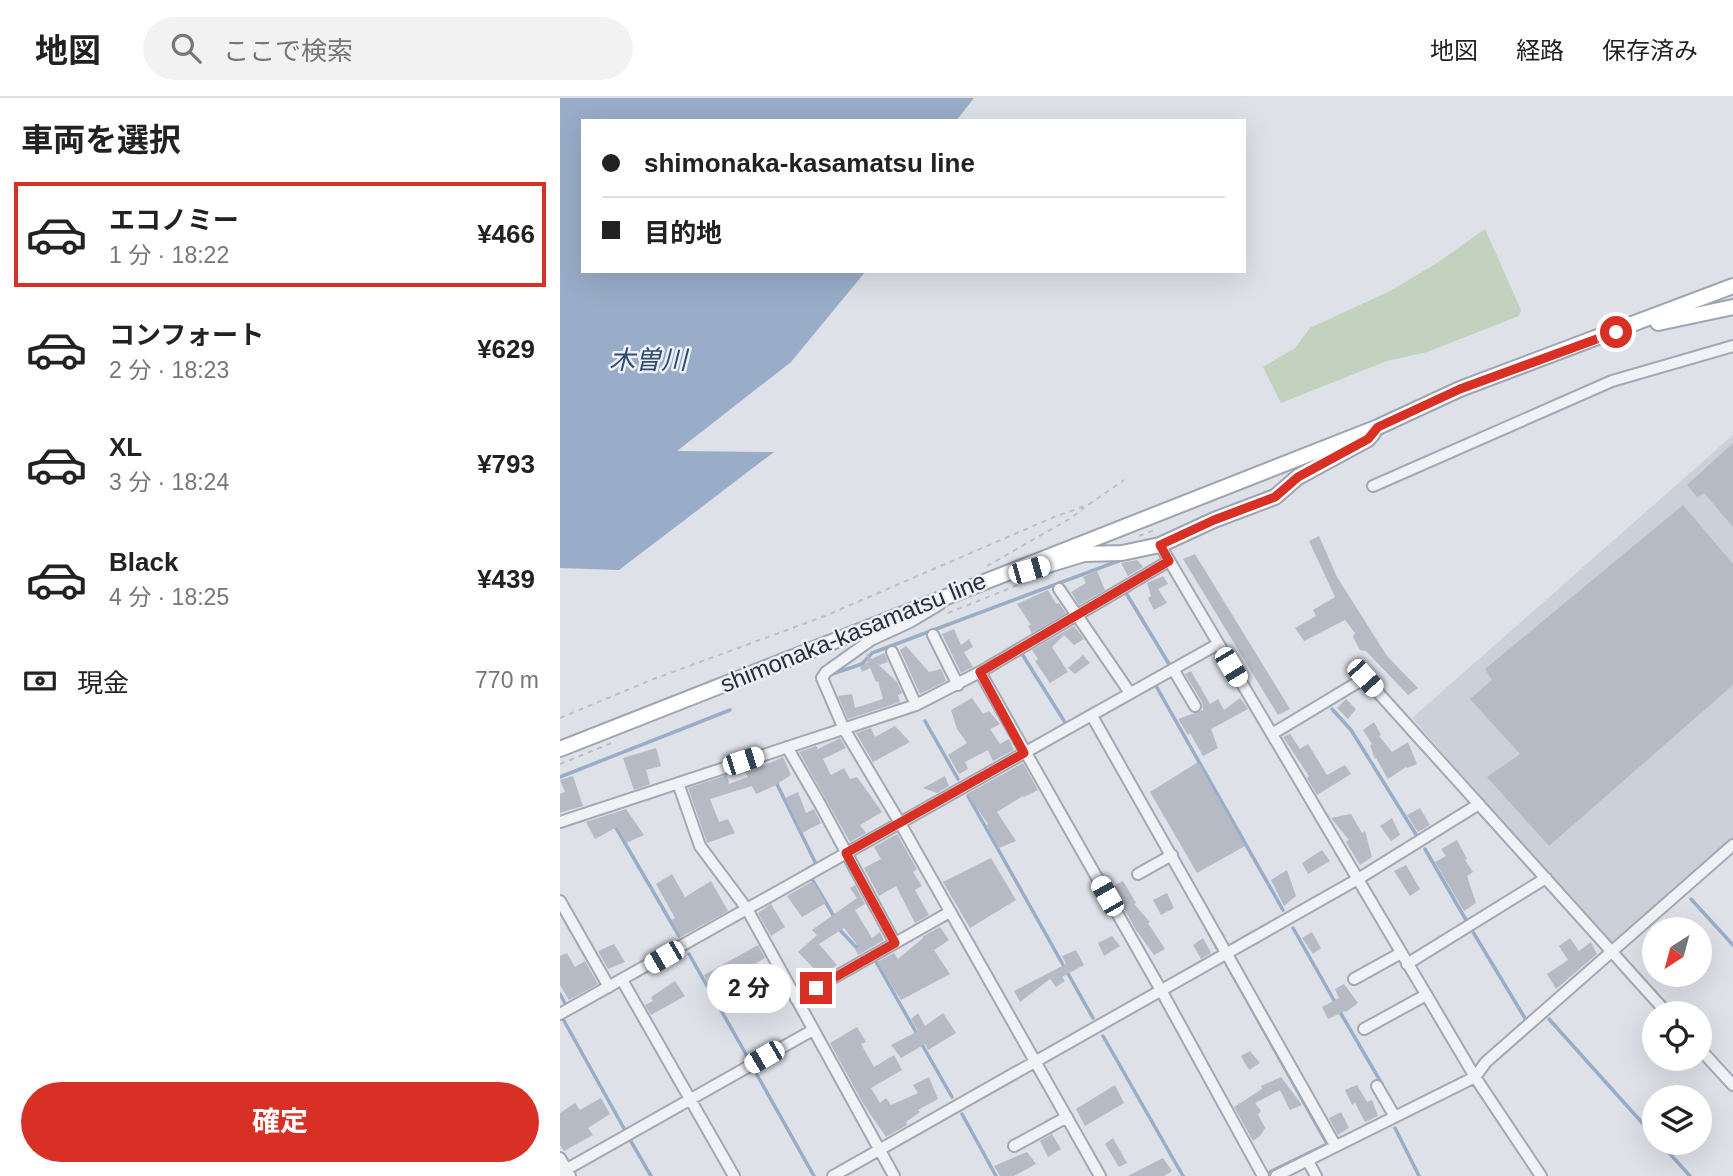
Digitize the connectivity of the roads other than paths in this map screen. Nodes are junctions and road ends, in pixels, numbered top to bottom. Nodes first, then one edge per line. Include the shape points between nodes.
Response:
1 (1733, 286) edge
2 (1733, 307) edge
3 (1616, 332) junction
4 (1733, 346) edge
5 (1717, 349) junction
6 (1733, 352) edge
7 (1378, 427) junction
8 (1373, 486) dead end
9 (1160, 545) junction
10 (1169, 561) junction
11 (1014, 568) junction
12 (1059, 589) dead end
13 (944, 597) junction
14 (1077, 615) junction
15 (933, 635) dead end
16 (1217, 644) junction
17 (892, 652) dead end
18 (1173, 669) junction
19 (980, 672) junction
20 (958, 685) junction
21 (1130, 693) junction
22 (916, 705) junction
23 (1195, 706) dead end
24 (1092, 716) junction
25 (844, 729) junction
26 (1272, 734) junction
27 (787, 747) junction
28 (560, 749) edge
29 (1024, 753) junction
30 (678, 783) junction
31 (1479, 804) junction
32 (560, 822) edge
33 (900, 823) junction
34 (1733, 845) edge
35 (846, 853) junction
36 (1171, 855) junction
37 (1138, 874) dead end
38 (1546, 878) junction
39 (1358, 879) junction
40 (560, 901) edge
41 (747, 909) junction
42 (950, 912) junction
43 (895, 943) junction
44 (1612, 952) junction
45 (1401, 953) junction
46 (1227, 954) junction
47 (1407, 964) junction
48 (1354, 979) dead end
49 (622, 980) junction
50 (608, 986) junction
51 (1162, 992) junction
52 (1426, 995) junction
53 (796, 999) junction
54 (1656, 1001) edge
55 (560, 1014) edge
56 (1364, 1029) dead end
57 (813, 1030) junction
58 (1035, 1060) junction
59 (1712, 1062) edge
60 (1475, 1077) junction
61 (1733, 1085) edge
62 (1377, 1086) dead end
63 (692, 1098) junction
64 (1067, 1117) junction
65 (1395, 1117) junction
66 (1014, 1146) dead end
67 (1335, 1146) junction
68 (879, 1149) junction
69 (560, 1158) edge
70 (1308, 1161) junction
71 (565, 1173) edge
72 (734, 1176) edge
73 (833, 1176) edge
74 (894, 1176) edge
75 (1100, 1176) edge
76 (1263, 1176) edge
77 (1276, 1176) edge
78 (1316, 1176) edge
79 (1541, 1176) edge

1 - 3 main road, shimonaka-kasamatsu line
2 - 3 main road
3 - 7 main road, shimonaka-kasamatsu line via 1460,389
4 - 5 street
5 - 6 street
5 - 8 street via 1612,381
7 - 9 main road via 1368,439 1298,477 1275,497
7 - 11 main road, shimonaka-kasamatsu line
9 - 10 street
9 - 11 main road via 1084,554 1029,570
10 - 14 street
10 - 16 street
11 - 13 main road, shimonaka-kasamatsu line
12 - 14 street
13 - 25 street via 940,604 871,640 826,672 822,678
13 - 28 main road, shimonaka-kasamatsu line
14 - 19 street
14 - 21 street
15 - 20 street
16 - 18 street
16 - 26 street
17 - 22 street
18 - 21 street
18 - 23 street
19 - 20 street
19 - 29 street
20 - 22 street
21 - 24 street
22 - 25 street
24 - 29 street
24 - 36 street
25 - 27 street
25 - 33 street
26 - 31 street via 1365,678
26 - 39 street
27 - 30 street
27 - 35 street
29 - 33 street
29 - 51 street
30 - 32 street
30 - 41 street via 700,846
31 - 38 street
31 - 39 street
33 - 35 street
33 - 42 street
34 - 44 street
35 - 41 street
35 - 43 street
36 - 37 street
36 - 46 street
38 - 44 street
38 - 47 street
39 - 45 street
39 - 46 street
40 - 50 street
41 - 49 street
41 - 53 street
42 - 43 street
42 - 58 street
43 - 53 street
44 - 54 street
44 - 60 street via 1486,1062
45 - 47 street
45 - 48 street
46 - 51 street
46 - 67 street
47 - 52 street
49 - 50 street
49 - 63 street
50 - 55 street
51 - 58 street
51 - 76 street
52 - 56 street
52 - 60 street
53 - 57 street
57 - 63 street
57 - 68 street
58 - 64 street
58 - 68 street
59 - 61 street
60 - 65 street
60 - 79 street
62 - 65 street
63 - 71 street
63 - 72 street
64 - 66 street
64 - 75 street
65 - 67 street
67 - 70 street
68 - 73 street
68 - 74 street
69 - 71 street
70 - 77 street
70 - 78 street

